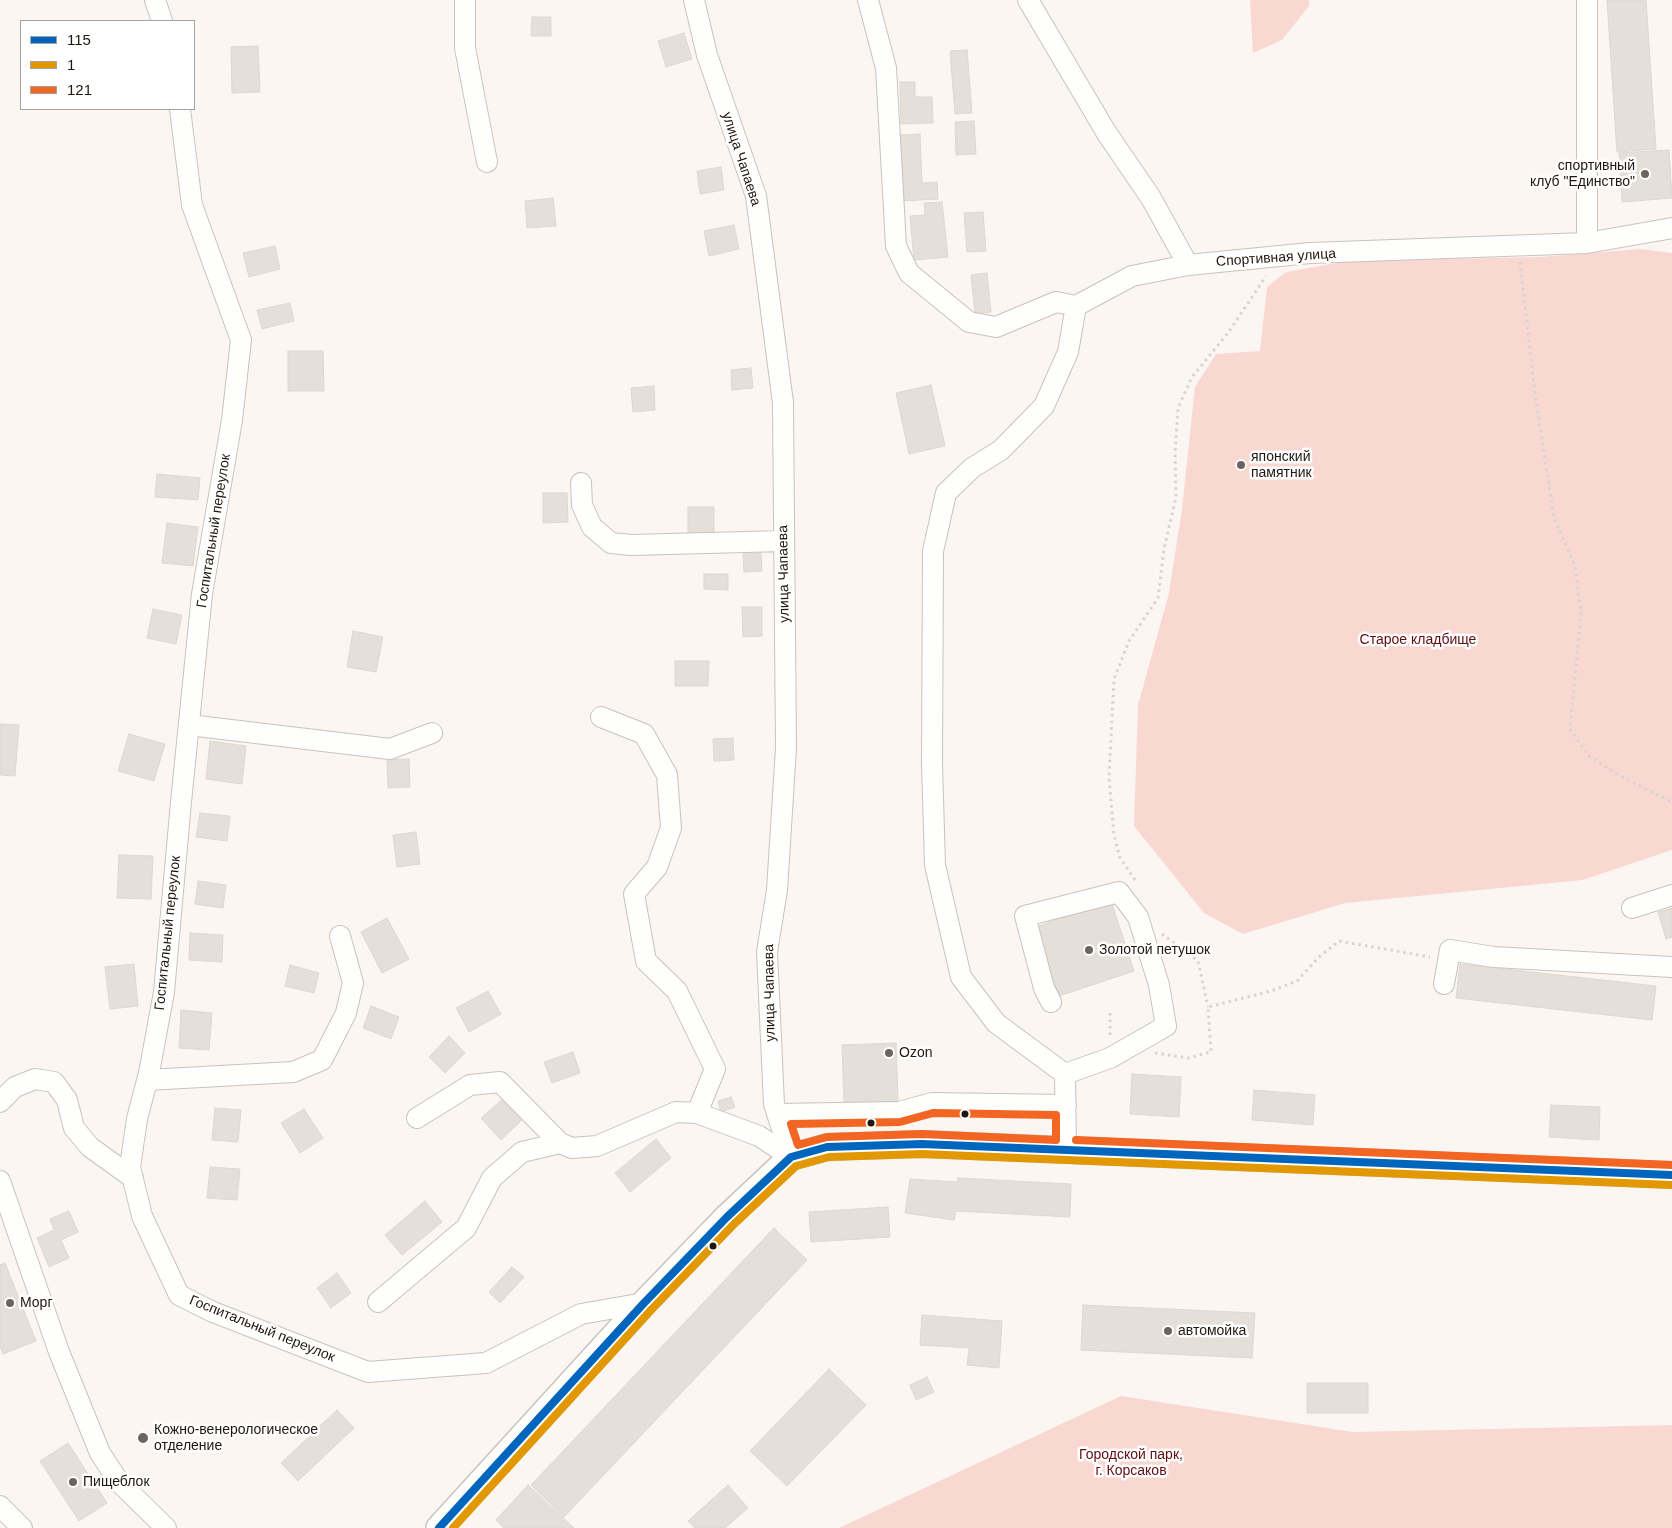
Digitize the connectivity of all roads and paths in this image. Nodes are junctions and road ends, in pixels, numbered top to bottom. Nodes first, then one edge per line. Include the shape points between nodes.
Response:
1 (155, 0) edge
2 (465, 0) edge
3 (694, 0) edge
4 (868, 0) edge
5 (1028, 0) edge
6 (1586, 0) edge
7 (162, 20) edge
8 (180, 110) edge
9 (487, 162) dead end
10 (1672, 228) edge
11 (1587, 242) junction
12 (1518, 246) junction
13 (1277, 256) junction
14 (1188, 265) junction
15 (1076, 306) junction
16 (581, 483) dead end
17 (783, 541) junction
18 (601, 717) dead end
19 (189, 725) junction
20 (432, 733) dead end
21 (1672, 802) edge
22 (1136, 881) dead end
23 (1672, 895) edge
24 (1632, 908) dead end
25 (1161, 933) dead end
26 (340, 936) dead end
27 (1432, 957) dead end
28 (1672, 967) edge
29 (1444, 984) dead end
30 (1051, 1002) dead end
31 (1208, 1008) junction
32 (1148, 1053) dead end
33 (1065, 1074) junction
34 (147, 1080) junction
35 (0, 1102) edge
36 (1066, 1105) junction
37 (697, 1113) junction
38 (777, 1114) junction
39 (417, 1118) dead end
40 (560, 1143) junction
41 (1066, 1150) junction
42 (791, 1157) junction
43 (1672, 1175) edge
44 (133, 1178) junction
45 (0, 1181) edge
46 (378, 1302) dead end
47 (644, 1303) junction
48 (0, 1506) edge
49 (22, 1528) edge
50 (166, 1528) edge
51 (438, 1528) edge

1 - 7 street
2 - 9 street via 465,48
3 - 17 street, улица Чапаева via 707,55 756,196 783,403
4 - 15 street via 886,68 896,246 910,274 969,322 996,327 1056,302
5 - 14 street via 1106,132 1151,198
6 - 11 street
8 - 19 street, Госпитальный переулок via 192,205 242,340 232,420 202,594
10 - 11 street, Спортивная улица
11 - 12 street, Спортивная улица
12 - 13 street, Спортивная улица
12 - 21 path via 1535,394 1554,518 1575,566 1581,612 1570,729 1589,756
13 - 14 street, Спортивная улица
13 - 22 path via 1252,300 1192,377 1178,408 1176,497 1164,549 1158,598 1129,641 1114,679 1109,777 1114,836 1120,858
14 - 15 street, Спортивная улица via 1132,276
15 - 33 street via 1068,352 1044,406 1001,450 972,468 946,493 932,551 935,865 961,977 996,1022
16 - 17 street via 582,505 592,527 611,543
17 - 38 street, улица Чапаева via 786,748 777,890 767,952
18 - 37 street via 644,734 667,775 671,828 657,867 634,894 646,961 677,991 715,1068
19 - 20 street via 390,749
19 - 34 street, Госпитальный переулок via 164,992
23 - 24 street
25 - 31 path via 1198,961
26 - 34 street via 353,983 346,1013 322,1060 293,1072
27 - 31 path via 1339,941 1318,957 1297,981
28 - 29 street via 1494,957 1450,950
30 - 33 street via 1044,988 1025,916 1119,892 1138,917 1159,985 1166,1026 1110,1058
31 - 32 path via 1211,1052 1188,1058
33 - 36 street
34 - 44 street, Госпитальный переулок via 136,1119 130,1167
35 - 44 street via 15,1087 36,1079 54,1082 66,1100 74,1128 90,1147
36 - 38 street via 932,1103 899,1112
36 - 41 street
37 - 40 street via 676,1112 597,1146 572,1148
37 - 42 street via 759,1136
38 - 42 street, улица Чапаева
39 - 40 street via 470,1085 500,1082
40 - 46 street via 522,1152 492,1178 466,1228
41 - 42 main road via 922,1144 826,1147
41 - 43 main road
42 - 47 main road via 727,1217
44 - 47 street, Госпитальный переулок via 142,1216 179,1296 368,1372 486,1363 581,1314
45 - 50 street via 59,1352 100,1452 119,1482
47 - 51 main road
48 - 49 street

